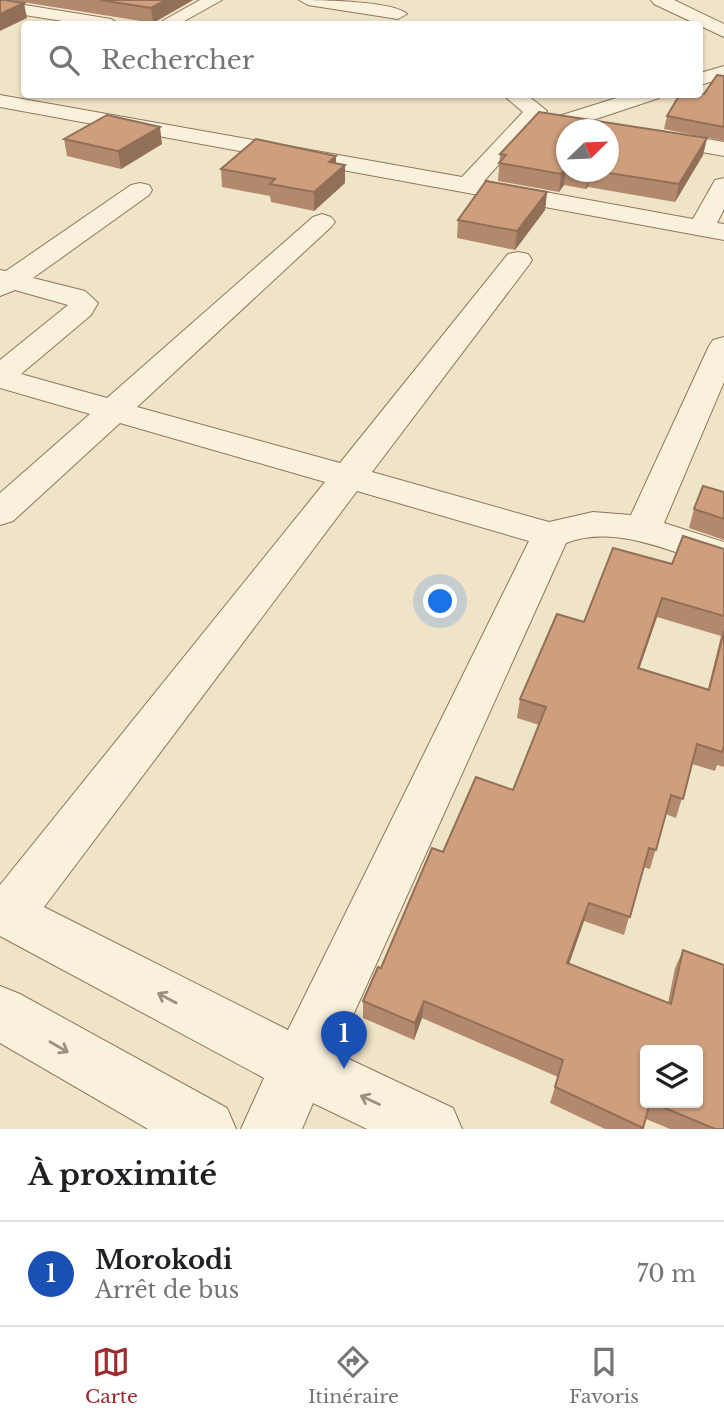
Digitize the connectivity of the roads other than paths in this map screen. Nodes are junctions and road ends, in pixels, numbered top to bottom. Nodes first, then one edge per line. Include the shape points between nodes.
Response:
1 (213, 0) edge
2 (308, 0) edge
3 (378, 0) edge
4 (660, 0) edge
5 (0, 6) edge
6 (406, 19) edge
7 (92, 21) edge
8 (172, 21) edge
9 (724, 31) edge
10 (724, 72) edge
11 (703, 78) edge
12 (518, 98) edge
13 (640, 98) edge
14 (0, 102) edge
15 (532, 115) junction
16 (556, 119) edge
17 (574, 119) edge
18 (633, 133) edge
19 (724, 149) edge
20 (724, 185) edge
21 (467, 186) junction
22 (140, 190) dead end
23 (322, 222) dead end
24 (712, 230) edge
25 (518, 260) dead end
26 (4, 283) edge
27 (724, 346) edge
28 (0, 377) edge
29 (114, 411) junction
30 (349, 477) junction
31 (1, 512) edge
32 (642, 531) junction
33 (551, 535) junction
34 (724, 555) edge
35 (4, 912) edge
36 (0, 1013) edge
37 (300, 1067) junction
38 (206, 1129) edge
39 (271, 1129) edge
40 (432, 1129) edge

1 - 8 street
2 - 6 street
3 - 6 street
4 - 9 street
5 - 7 street
10 - 11 street
12 - 15 street via 536,111
13 - 17 street
14 - 21 street
15 - 16 street
15 - 21 street
18 - 19 street
20 - 24 street
21 - 24 street
22 - 26 street
23 - 29 street
25 - 30 street
26 - 28 street via 75,297 84,303
27 - 32 street
28 - 29 street
29 - 30 street
29 - 31 street
30 - 33 street
30 - 35 street
32 - 33 street via 583,523
32 - 34 street
33 - 37 street
37 -> 35 street
36 -> 38 street
37 - 39 street
40 -> 37 street

